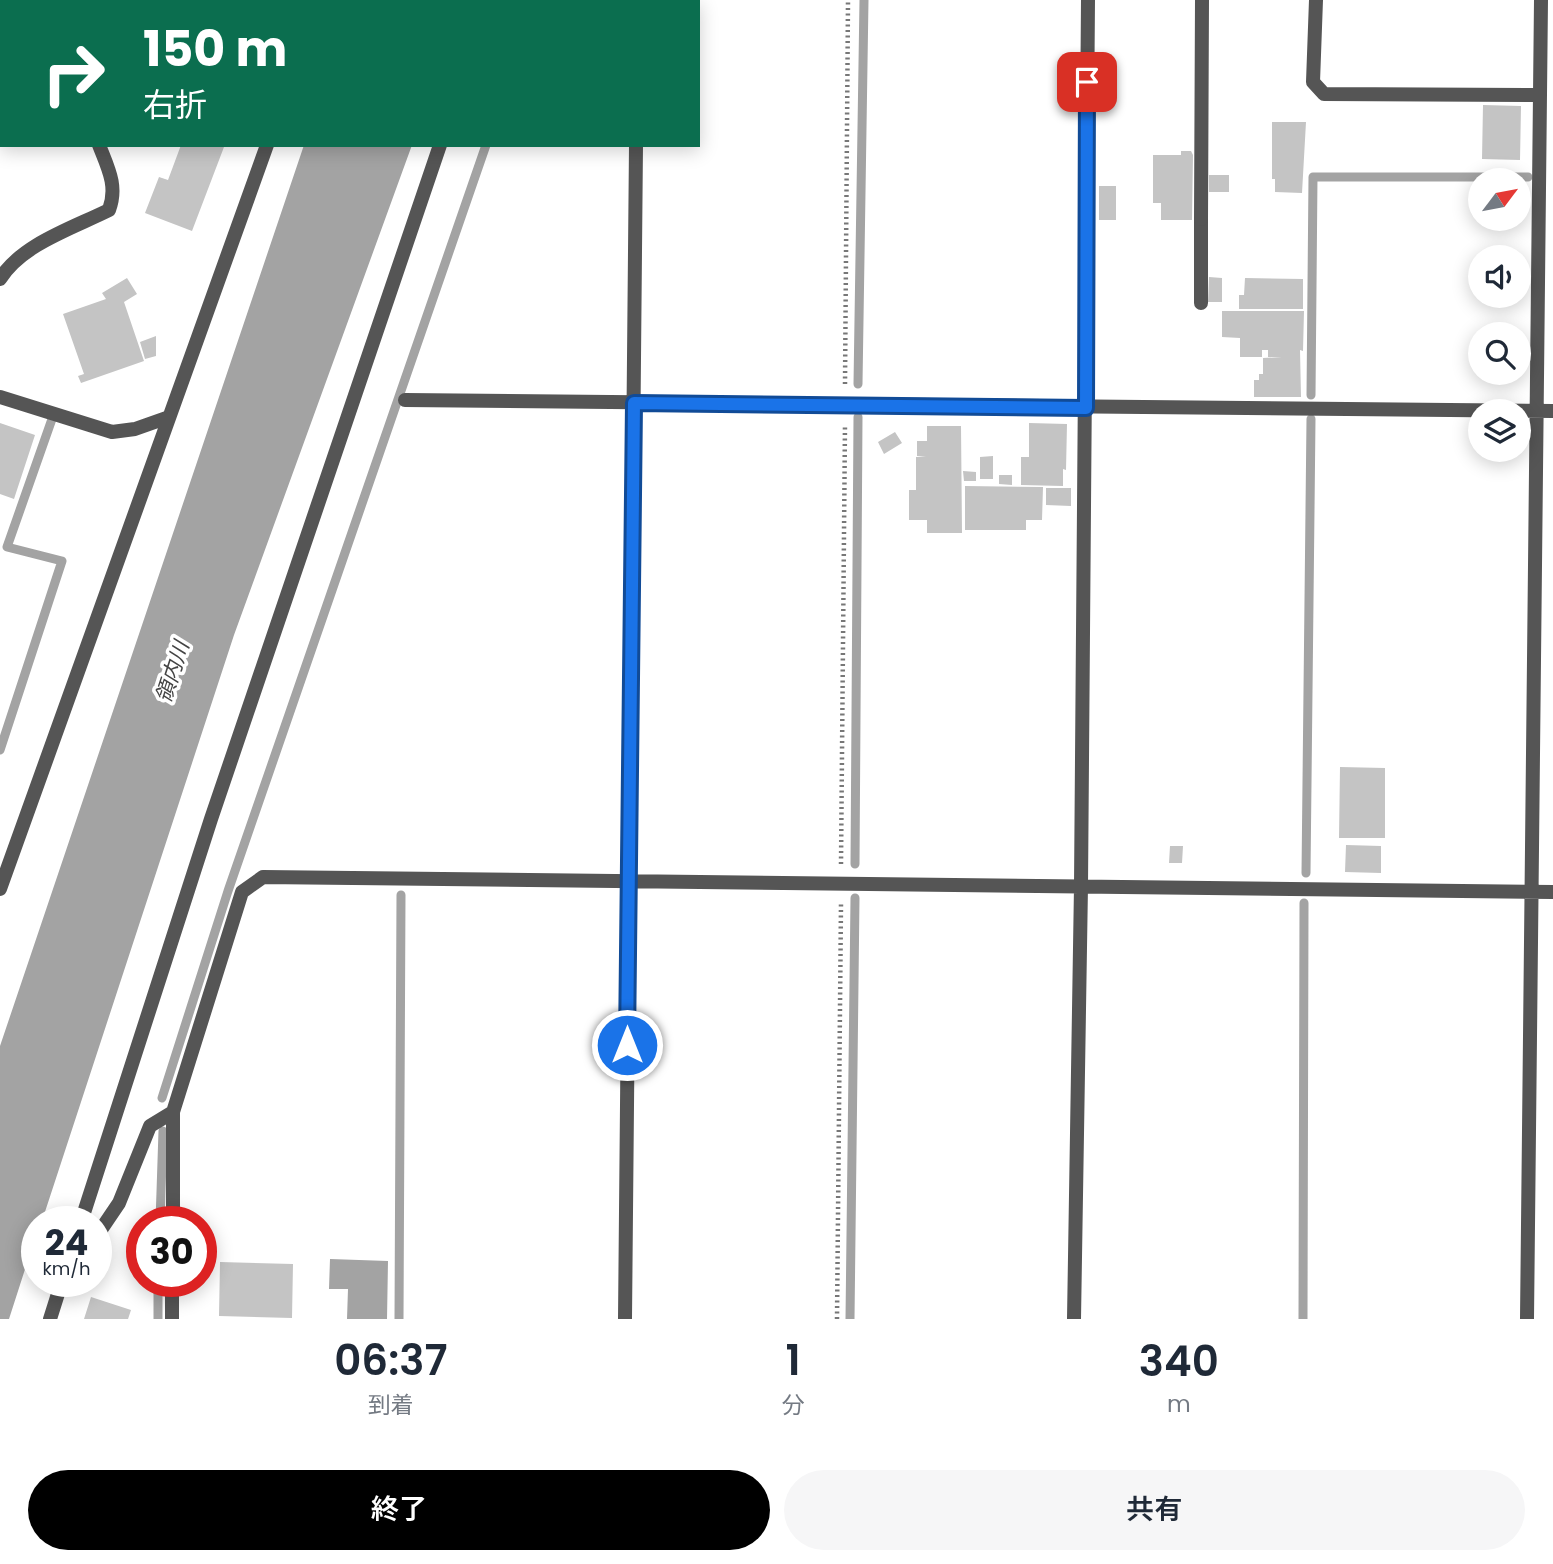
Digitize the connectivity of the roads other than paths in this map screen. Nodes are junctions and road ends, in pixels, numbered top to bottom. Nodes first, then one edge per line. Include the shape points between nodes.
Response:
1 (1088, 0) edge
2 (1202, 0) edge
3 (1316, 0) edge
4 (1541, 0) edge
5 (1540, 95) junction
6 (100, 147) edge
7 (266, 147) edge
8 (439, 147) edge
9 (636, 147) edge
10 (0, 279) edge
11 (1201, 303) dead end
12 (0, 397) edge
13 (405, 400) dead end
14 (634, 403) junction
15 (1086, 408) junction
16 (1537, 411) junction
17 (1553, 411) edge
18 (169, 417) junction
19 (628, 881) junction
20 (1082, 886) junction
21 (0, 889) edge
22 (1532, 891) junction
23 (1553, 891) edge
24 (173, 1112) junction
25 (86, 1206) edge
26 (173, 1206) edge
27 (112, 1213) edge
28 (57, 1297) edge
29 (172, 1297) edge
30 (50, 1319) edge
31 (172, 1319) edge
32 (625, 1319) edge
33 (1074, 1319) edge
34 (1527, 1319) edge

1 - 15 street
2 - 11 street
3 - 5 street via 1313,82 1324,94
4 - 5 street
5 - 16 street
6 - 10 street via 112,177 114,197 109,210 44,242 7,267
7 - 18 street
8 - 25 street via 211,819
9 - 14 street
12 - 18 street via 112,432
13 - 14 street
14 - 15 street
14 - 19 street
15 - 16 street
15 - 20 street
16 - 17 street
16 - 22 street
18 - 21 street
19 - 20 street
19 - 24 street via 263,877 242,892
19 - 32 street
20 - 22 street
20 - 33 street
22 - 23 street
22 - 34 street
24 - 26 street
24 - 27 street via 150,1126
28 - 30 street
29 - 31 street

